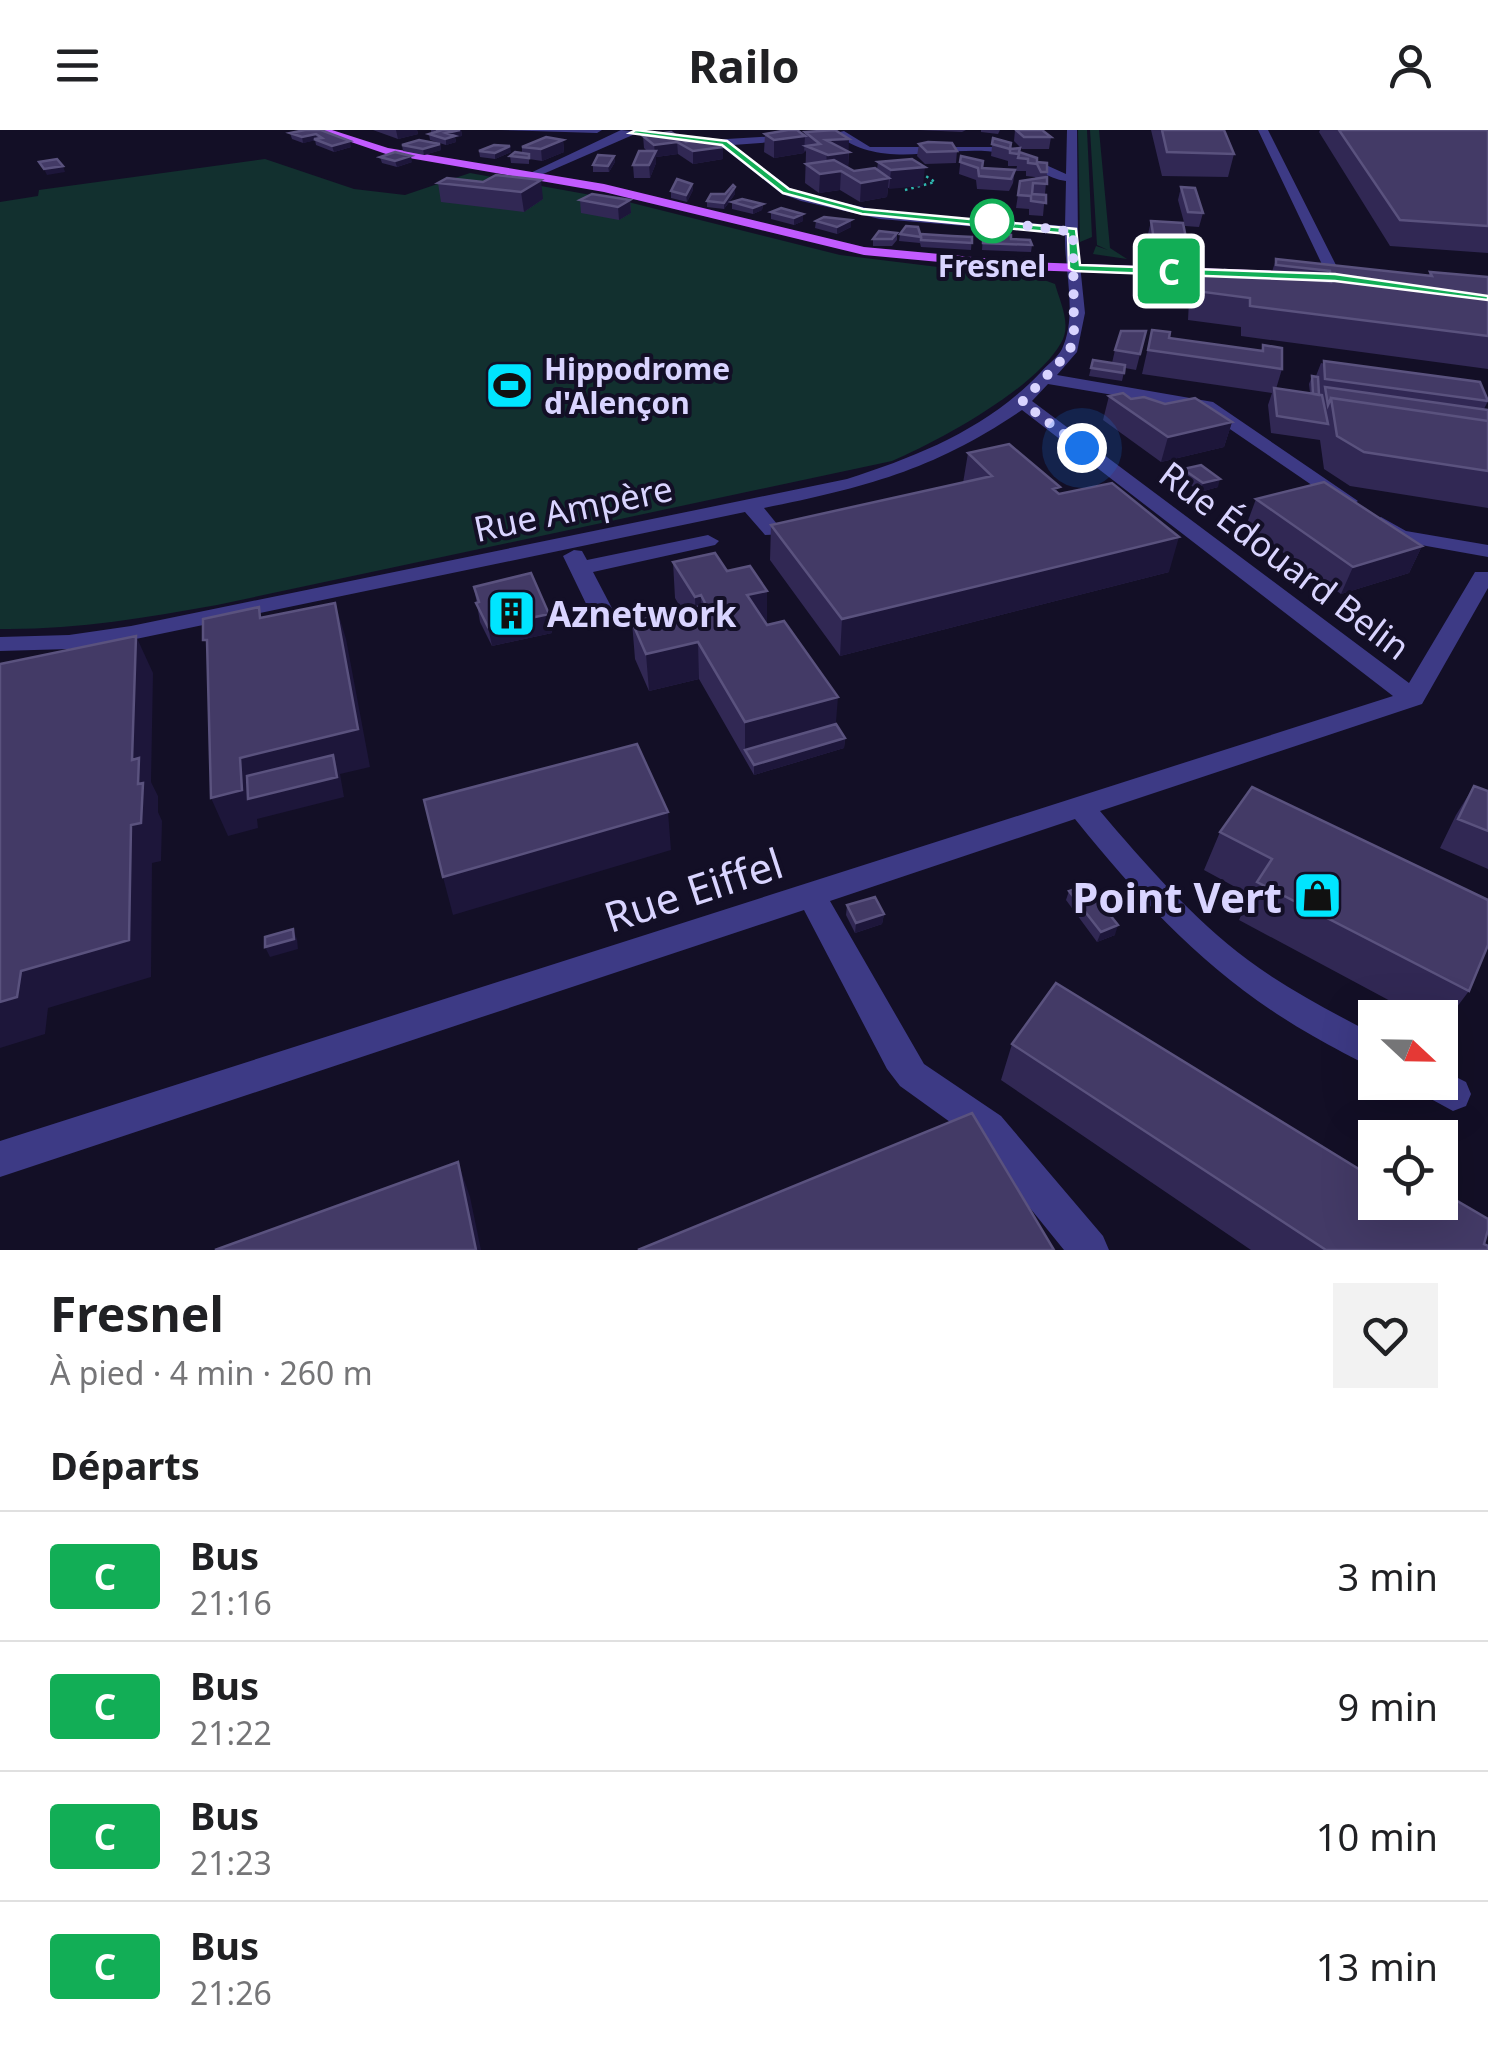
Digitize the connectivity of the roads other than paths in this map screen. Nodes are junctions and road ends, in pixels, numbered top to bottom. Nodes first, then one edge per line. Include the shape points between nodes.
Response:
1 (321, 130) edge
2 (504, 130) edge
3 (597, 130) edge
4 (632, 130) edge
5 (1072, 130) edge
6 (1263, 130) edge
7 (832, 133) edge
8 (724, 143) junction
9 (962, 149) junction
10 (977, 162) edge
11 (530, 176) junction
12 (1072, 179) junction
13 (1073, 232) junction
14 (1074, 268) junction
15 (1335, 278) junction
16 (1354, 280) edge
17 (1044, 378) junction
18 (1022, 402) junction
19 (750, 505) junction
20 (823, 525) edge
21 (708, 541) dead end
22 (568, 543) junction
23 (1488, 551) edge
24 (580, 568) junction
25 (1484, 576) dead end
26 (602, 614) dead end
27 (0, 644) edge
28 (1413, 698) junction
29 (1081, 807) junction
30 (811, 895) junction
31 (1358, 1043) edge
32 (0, 1159) edge
33 (1089, 1250) edge

1 - 11 main road via 386,151
2 - 3 street
4 - 8 street
4 - 11 street
5 - 12 street, Rue Ampère
6 - 15 street
7 - 8 street
7 - 9 street via 868,150
8 - 13 street via 801,197 880,215
9 - 10 street
9 - 12 street via 1006,150
11 - 14 main road via 864,251
12 - 13 street, Rue Ampère
13 - 14 street, Rue Ampère
14 - 15 main road
14 - 17 street, Rue Ampère via 1074,338
15 - 16 main road
17 - 18 street, Rue Ampère
17 - 23 street via 1207,406 1400,536
18 - 19 street, Rue Ampère via 922,461
18 - 28 street, Rue Édouard Belin
19 - 20 street via 772,532
19 - 22 street, Rue Ampère
21 - 24 street
22 - 24 street
22 - 27 street, Rue Ampère via 132,634
24 - 26 street
25 - 28 street
28 - 29 street, Rue Eiffel
29 - 30 street, Rue Eiffel
29 - 31 street via 1144,884 1220,957
30 - 32 street, Rue Eiffel
30 - 33 street via 905,1066 988,1128

